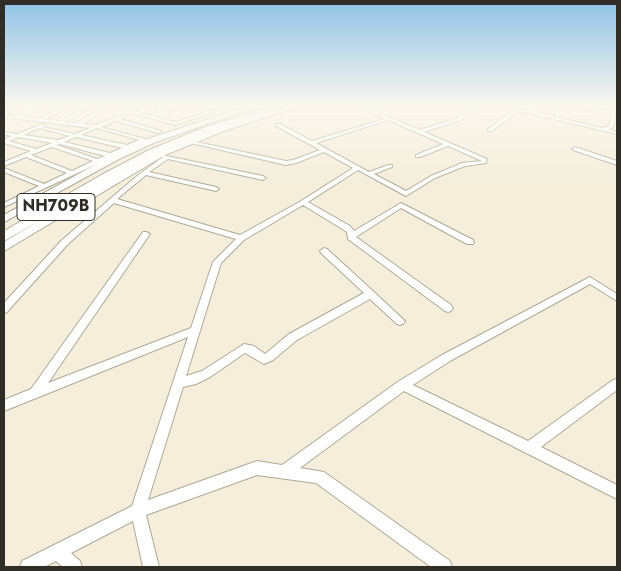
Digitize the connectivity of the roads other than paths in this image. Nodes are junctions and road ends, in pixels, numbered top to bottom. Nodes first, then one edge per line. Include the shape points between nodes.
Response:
1 (4, 133) edge
2 (25, 133) edge
3 (70, 133) edge
4 (82, 133) edge
5 (117, 133) edge
6 (174, 133) edge
7 (186, 133) edge
8 (200, 133) edge
9 (213, 133) edge
10 (292, 133) edge
11 (344, 133) edge
12 (421, 133) edge
13 (22, 134) junction
14 (78, 134) junction
15 (143, 140) junction
16 (153, 140) junction
17 (4, 141) edge
18 (189, 141) junction
19 (57, 143) junction
20 (311, 143) junction
21 (448, 144) junction
22 (127, 147) junction
23 (576, 148) dead end
24 (324, 150) junction
25 (36, 151) junction
26 (26, 155) junction
27 (109, 155) junction
28 (4, 156) edge
29 (163, 156) junction
30 (418, 156) dead end
31 (16, 159) junction
32 (96, 161) junction
33 (617, 163) edge
34 (4, 164) edge
35 (390, 166) dead end
36 (357, 168) junction
37 (4, 170) edge
38 (71, 173) junction
39 (144, 173) junction
40 (369, 174) junction
41 (264, 178) dead end
42 (44, 186) junction
43 (216, 189) dead end
44 (4, 197) edge
45 (112, 200) junction
46 (12, 201) junction
47 (303, 202) junction
48 (4, 205) edge
49 (4, 219) edge
50 (4, 228) edge
51 (146, 234) dead end
52 (4, 237) edge
53 (351, 237) junction
54 (241, 238) junction
55 (470, 242) dead end
56 (4, 247) edge
57 (324, 251) dead end
58 (371, 294) junction
59 (617, 298) edge
60 (448, 308) dead end
61 (4, 309) edge
62 (400, 321) dead end
63 (196, 330) junction
64 (179, 382) junction
65 (403, 384) junction
66 (617, 384) edge
67 (35, 393) junction
68 (4, 405) edge
69 (529, 448) junction
70 (283, 472) junction
71 (617, 492) edge
72 (138, 511) junction
73 (58, 552) junction
74 (28, 567) edge
75 (74, 567) edge
76 (151, 567) edge
77 (444, 567) edge

1 - 13 street
2 - 13 street
3 - 14 street
4 - 14 street
5 - 15 street
6 - 16 street
7 - 50 highway, NH709B via 98,173
8 - 52 highway, NH709B via 107,176
9 - 18 street
10 - 20 street
11 - 20 street
12 - 21 street
13 - 17 street
13 - 19 street
14 - 19 street
14 - 22 street
15 - 16 street
15 - 22 street
16 - 49 street
17 - 25 street
18 - 24 street via 286,163
18 - 29 street
19 - 25 street
19 - 27 street
19 - 32 street
20 - 24 street
21 - 30 street
21 - 40 street via 485,160 464,164 406,194
22 - 27 street
23 - 33 street
24 - 36 street
25 - 26 street
26 - 31 street
26 - 38 street
27 - 32 street
28 - 31 street
29 - 39 street
29 - 41 street
29 - 56 street
31 - 34 street
32 - 38 street
35 - 40 street
36 - 40 street
36 - 47 street
37 - 42 street
38 - 42 street
39 - 43 street
39 - 45 street
42 - 46 street
44 - 46 street
45 - 54 street
45 - 61 street via 65,242
46 - 48 street
47 - 53 street via 347,228 352,232
47 - 54 street
51 - 67 street
53 - 55 street via 401,205
53 - 60 street
54 - 63 street via 217,262
57 - 58 street
58 - 62 street
58 - 64 street via 293,337 269,357 264,359 244,348 196,379
59 - 65 street via 590,280
63 - 64 street
63 - 67 street
64 - 72 street
65 - 69 street
65 - 70 street
66 - 69 street
67 - 68 street
69 - 71 street
70 - 72 street via 257,468
70 - 77 street via 319,477
72 - 73 street
72 - 76 street
73 - 74 street
73 - 75 street

